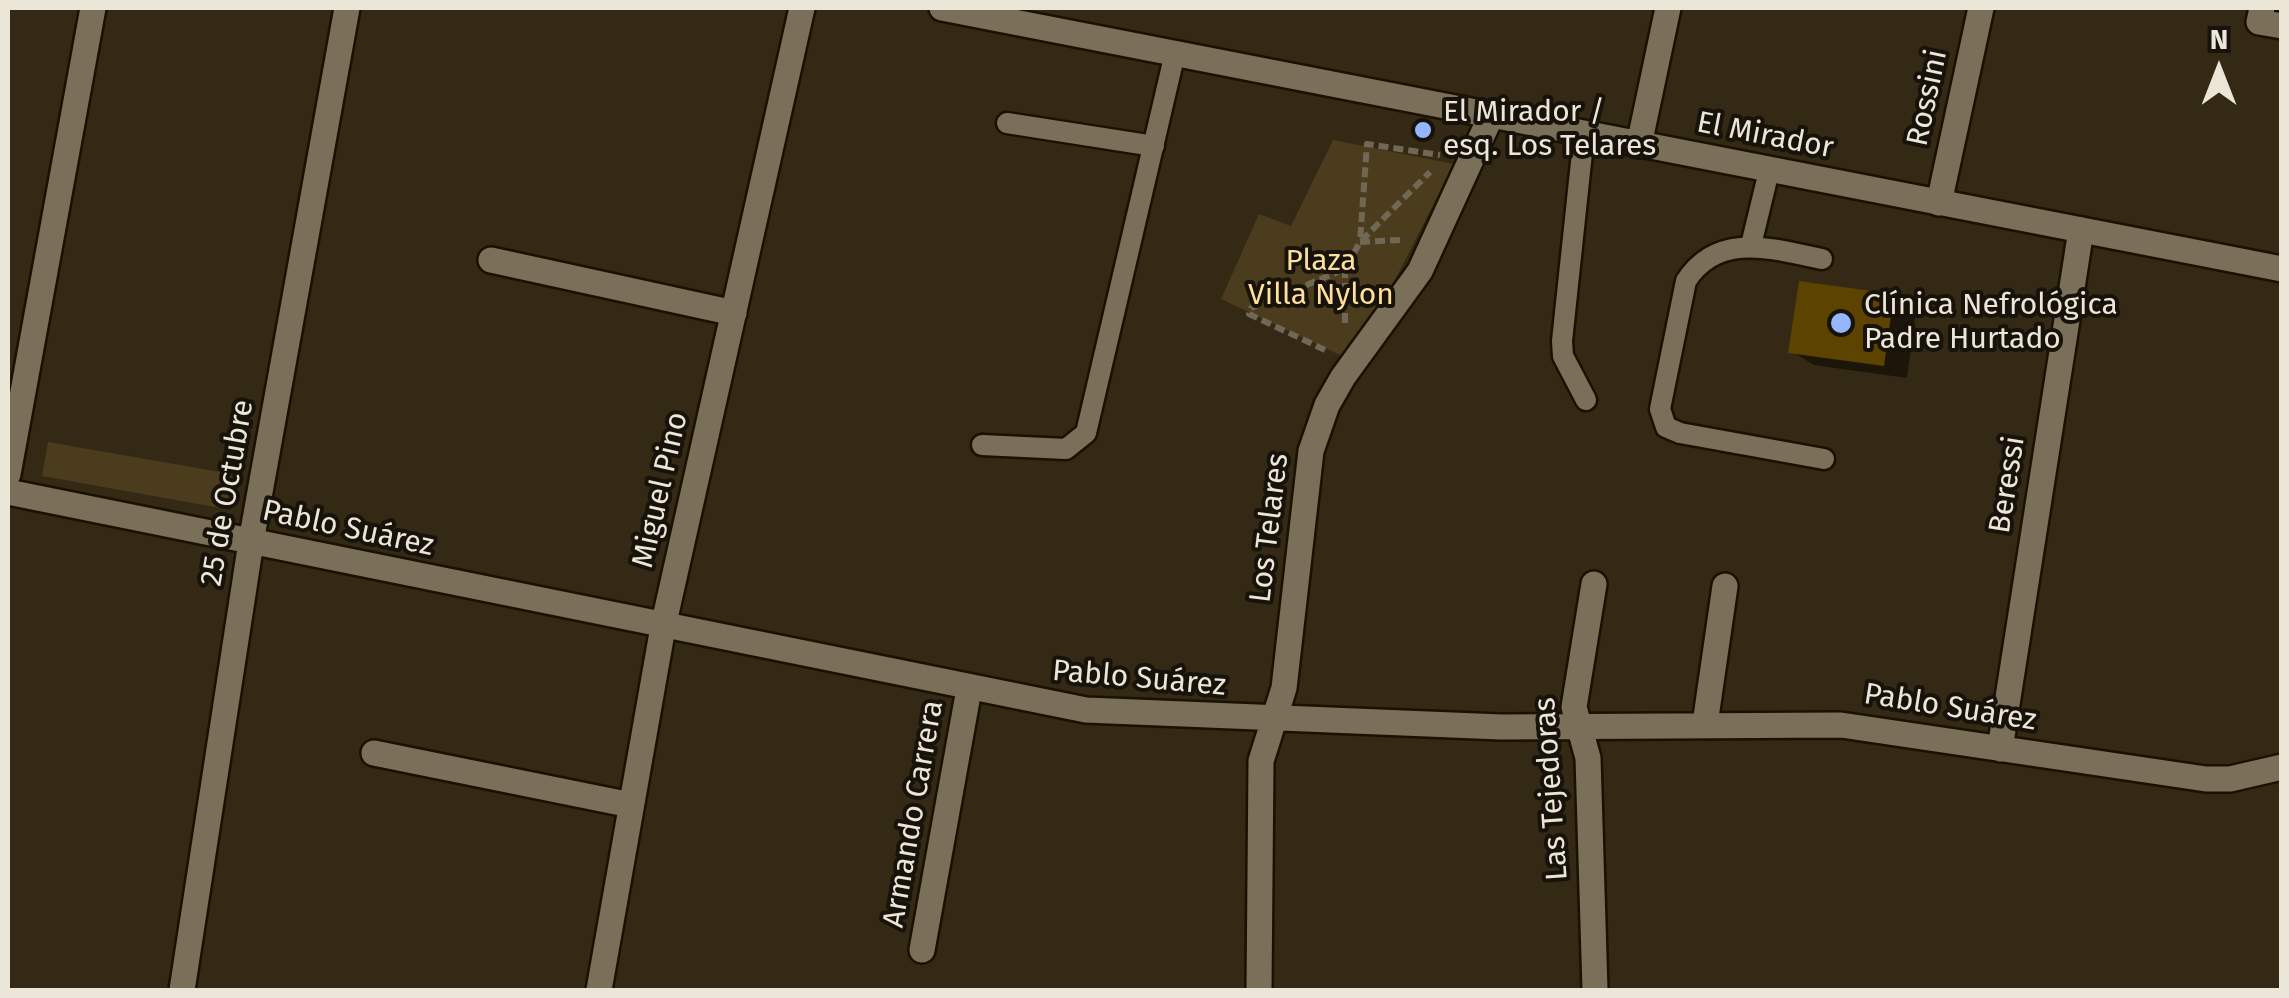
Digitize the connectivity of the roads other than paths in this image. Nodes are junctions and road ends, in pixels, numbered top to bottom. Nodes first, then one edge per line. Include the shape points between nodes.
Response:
1 (93, 8) edge
2 (348, 8) edge
3 (802, 8) edge
4 (942, 8) edge
5 (1668, 8) edge
6 (1980, 8) edge
7 (1175, 54) junction
8 (1491, 116) junction
9 (1007, 123) dead end
10 (1584, 134) junction
11 (1639, 145) junction
12 (1154, 146) junction
13 (1770, 171) junction
14 (1939, 203) junction
15 (2082, 230) junction
16 (1751, 245) junction
17 (1822, 258) dead end
18 (491, 260) dead end
19 (2282, 269) edge
20 (734, 314) junction
21 (1586, 400) dead end
22 (982, 445) dead end
23 (1824, 459) dead end
24 (8, 474) edge
25 (8, 492) edge
26 (251, 542) junction
27 (1594, 584) dead end
28 (1725, 586) dead end
29 (663, 627) junction
30 (969, 690) junction
31 (1272, 720) junction
32 (1704, 724) junction
33 (1580, 728) junction
34 (2000, 749) junction
35 (374, 753) dead end
36 (2282, 767) edge
37 (631, 805) junction
38 (922, 950) dead end
39 (182, 990) edge
40 (598, 990) edge
41 (1259, 990) edge
42 (1595, 990) edge

1 - 24 street
2 - 26 street, 25 de Octubre
3 - 20 street, Miguel Pino
4 - 7 street, El Mirador
5 - 11 street
6 - 14 street, Rossini
7 - 8 street, El Mirador
7 - 12 lane
8 - 10 street, El Mirador
8 - 31 street, Los Telares via 1400,303 1345,362 1327,405 1311,451 1284,688
9 - 12 lane
10 - 11 street, El Mirador
10 - 21 lane via 1562,341
11 - 13 street, El Mirador
12 - 22 lane via 1086,433 1066,449
13 - 14 street, El Mirador
13 - 16 lane
14 - 15 street, El Mirador
15 - 19 street, El Mirador
15 - 34 street, Beressi
16 - 17 lane
16 - 23 lane via 1710,256 1686,280 1660,420 1680,432
18 - 20 street
20 - 29 street, Miguel Pino
25 - 26 street, Pablo Suárez
26 - 29 street, Pablo Suárez
26 - 39 street, 25 de Octubre
27 - 33 street, Las Tejedoras via 1575,686
28 - 32 street
29 - 30 street, Pablo Suárez
29 - 37 street, Miguel Pino
30 - 31 street, Pablo Suárez via 1086,710
30 - 38 street, Armando Carrera
31 - 33 street, Pablo Suárez
31 - 41 street, Los Telares via 1261,761
32 - 33 street, Pablo Suárez
32 - 34 street, Pablo Suárez via 1840,725
33 - 42 street, Las Tejedoras via 1588,758
34 - 36 street, Pablo Suárez via 2206,778
35 - 37 street
37 - 40 street, Miguel Pino

